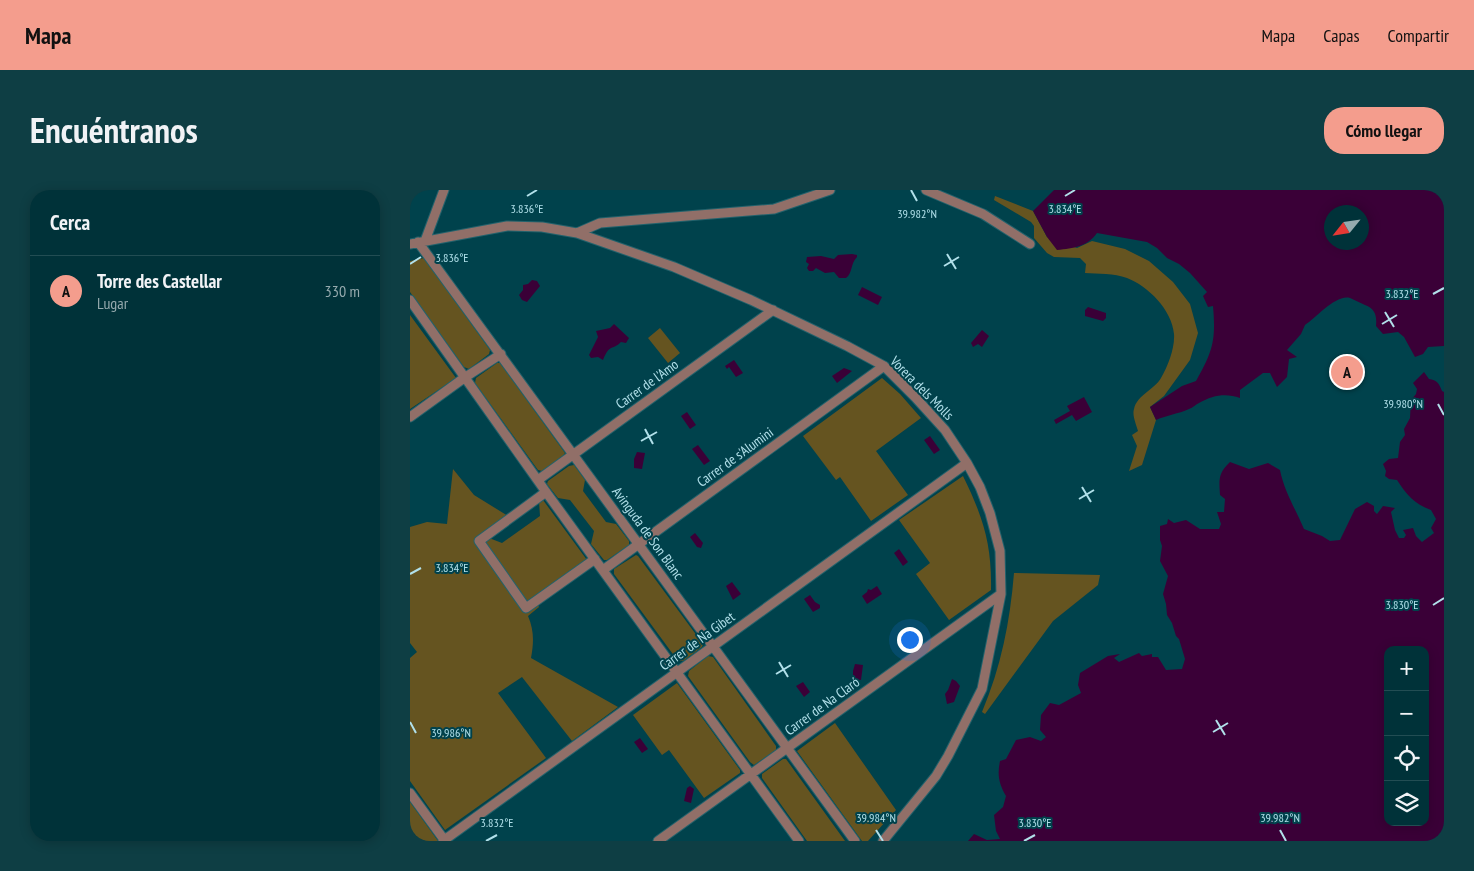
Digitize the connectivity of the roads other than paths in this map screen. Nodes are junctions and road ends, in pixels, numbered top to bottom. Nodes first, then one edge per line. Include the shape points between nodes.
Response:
1 (444, 190) edge
2 (830, 190) edge
3 (926, 190) edge
4 (577, 233) junction
5 (418, 242) edge
6 (1030, 244) dead end
7 (410, 300) edge
8 (773, 310) junction
9 (501, 354) junction
10 (884, 366) junction
11 (464, 378) junction
12 (410, 417) edge
13 (574, 455) junction
14 (967, 463) junction
15 (538, 480) junction
16 (546, 492) junction
17 (638, 544) junction
18 (595, 559) junction
19 (603, 570) junction
20 (1001, 594) junction
21 (713, 646) junction
22 (677, 672) junction
23 (787, 748) junction
24 (751, 774) junction
25 (410, 793) edge
26 (444, 841) edge
27 (658, 841) edge
28 (799, 841) edge
29 (855, 841) edge
30 (883, 841) edge

1 - 5 street
2 - 4 street via 774,209 600,223
3 - 6 street via 983,214
4 - 5 street, Vorera dels Molls via 542,226 507,226
4 - 8 street, Vorera dels Molls via 674,267
5 - 9 street, Avinguda de Son Blanc
7 - 11 street
8 - 10 street, Vorera dels Molls
8 - 13 street, Carrer de l'Amo
9 - 11 street
9 - 13 street, Avinguda de Son Blanc
10 - 14 street, Vorera dels Molls via 945,430
10 - 17 street, Carrer de s'Alumini
11 - 12 street
11 - 15 street
13 - 15 street, Carrer de l'Amo
13 - 17 street, Avinguda de Son Blanc
14 - 20 street, Vorera dels Molls via 990,513 1000,552
14 - 21 street, Carrer de Na Gibet
15 - 16 street
16 - 18 street
16 - 18 street via 479,541 526,608
17 - 19 street, Carrer de s'Alumini
17 - 21 street, Avinguda de Son Blanc
18 - 19 street
19 - 22 street
20 - 23 street, Carrer de Na Claró
20 - 30 street, Vorera dels Molls via 982,689 936,776
21 - 22 street, Carrer de Na Gibet
21 - 23 street, Avinguda de Son Blanc
22 - 24 street
22 - 26 street, Carrer de Na Gibet
23 - 24 street, Carrer de Na Claró
23 - 29 street, Avinguda de Son Blanc
24 - 27 street, Carrer de Na Claró
24 - 28 street
25 - 26 street

